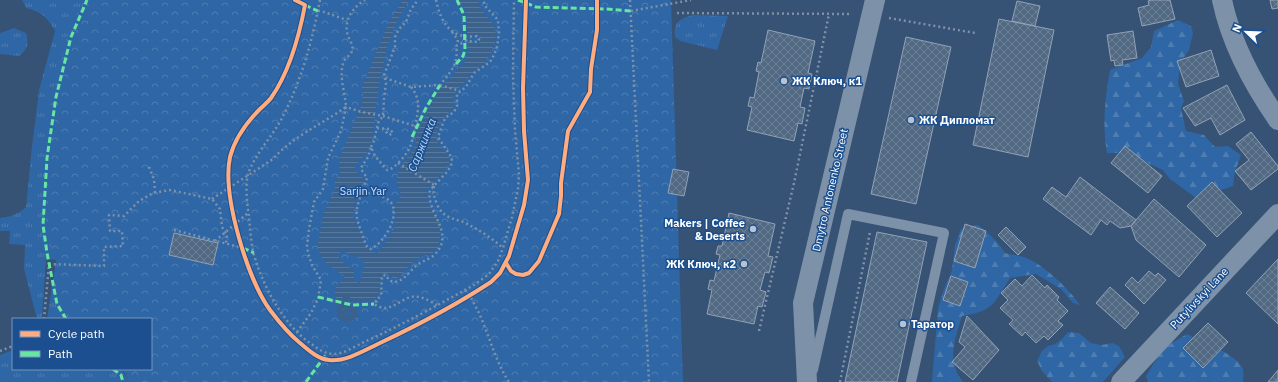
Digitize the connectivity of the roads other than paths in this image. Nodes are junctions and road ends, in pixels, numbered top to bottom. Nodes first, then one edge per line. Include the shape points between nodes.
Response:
1 (1222, 0) edge
2 (873, 7) edge
3 (1278, 120) edge
4 (1278, 214) edge
5 (806, 382) edge
6 (810, 382) edge
7 (911, 382) edge
8 (1121, 382) edge

1 - 3 street via 1240,53 1261,95
2 - 5 street, Dmytro Antonenko Street via 803,303
4 - 8 street, Putylivskyi Lane
6 - 7 lane via 848,214 944,233

